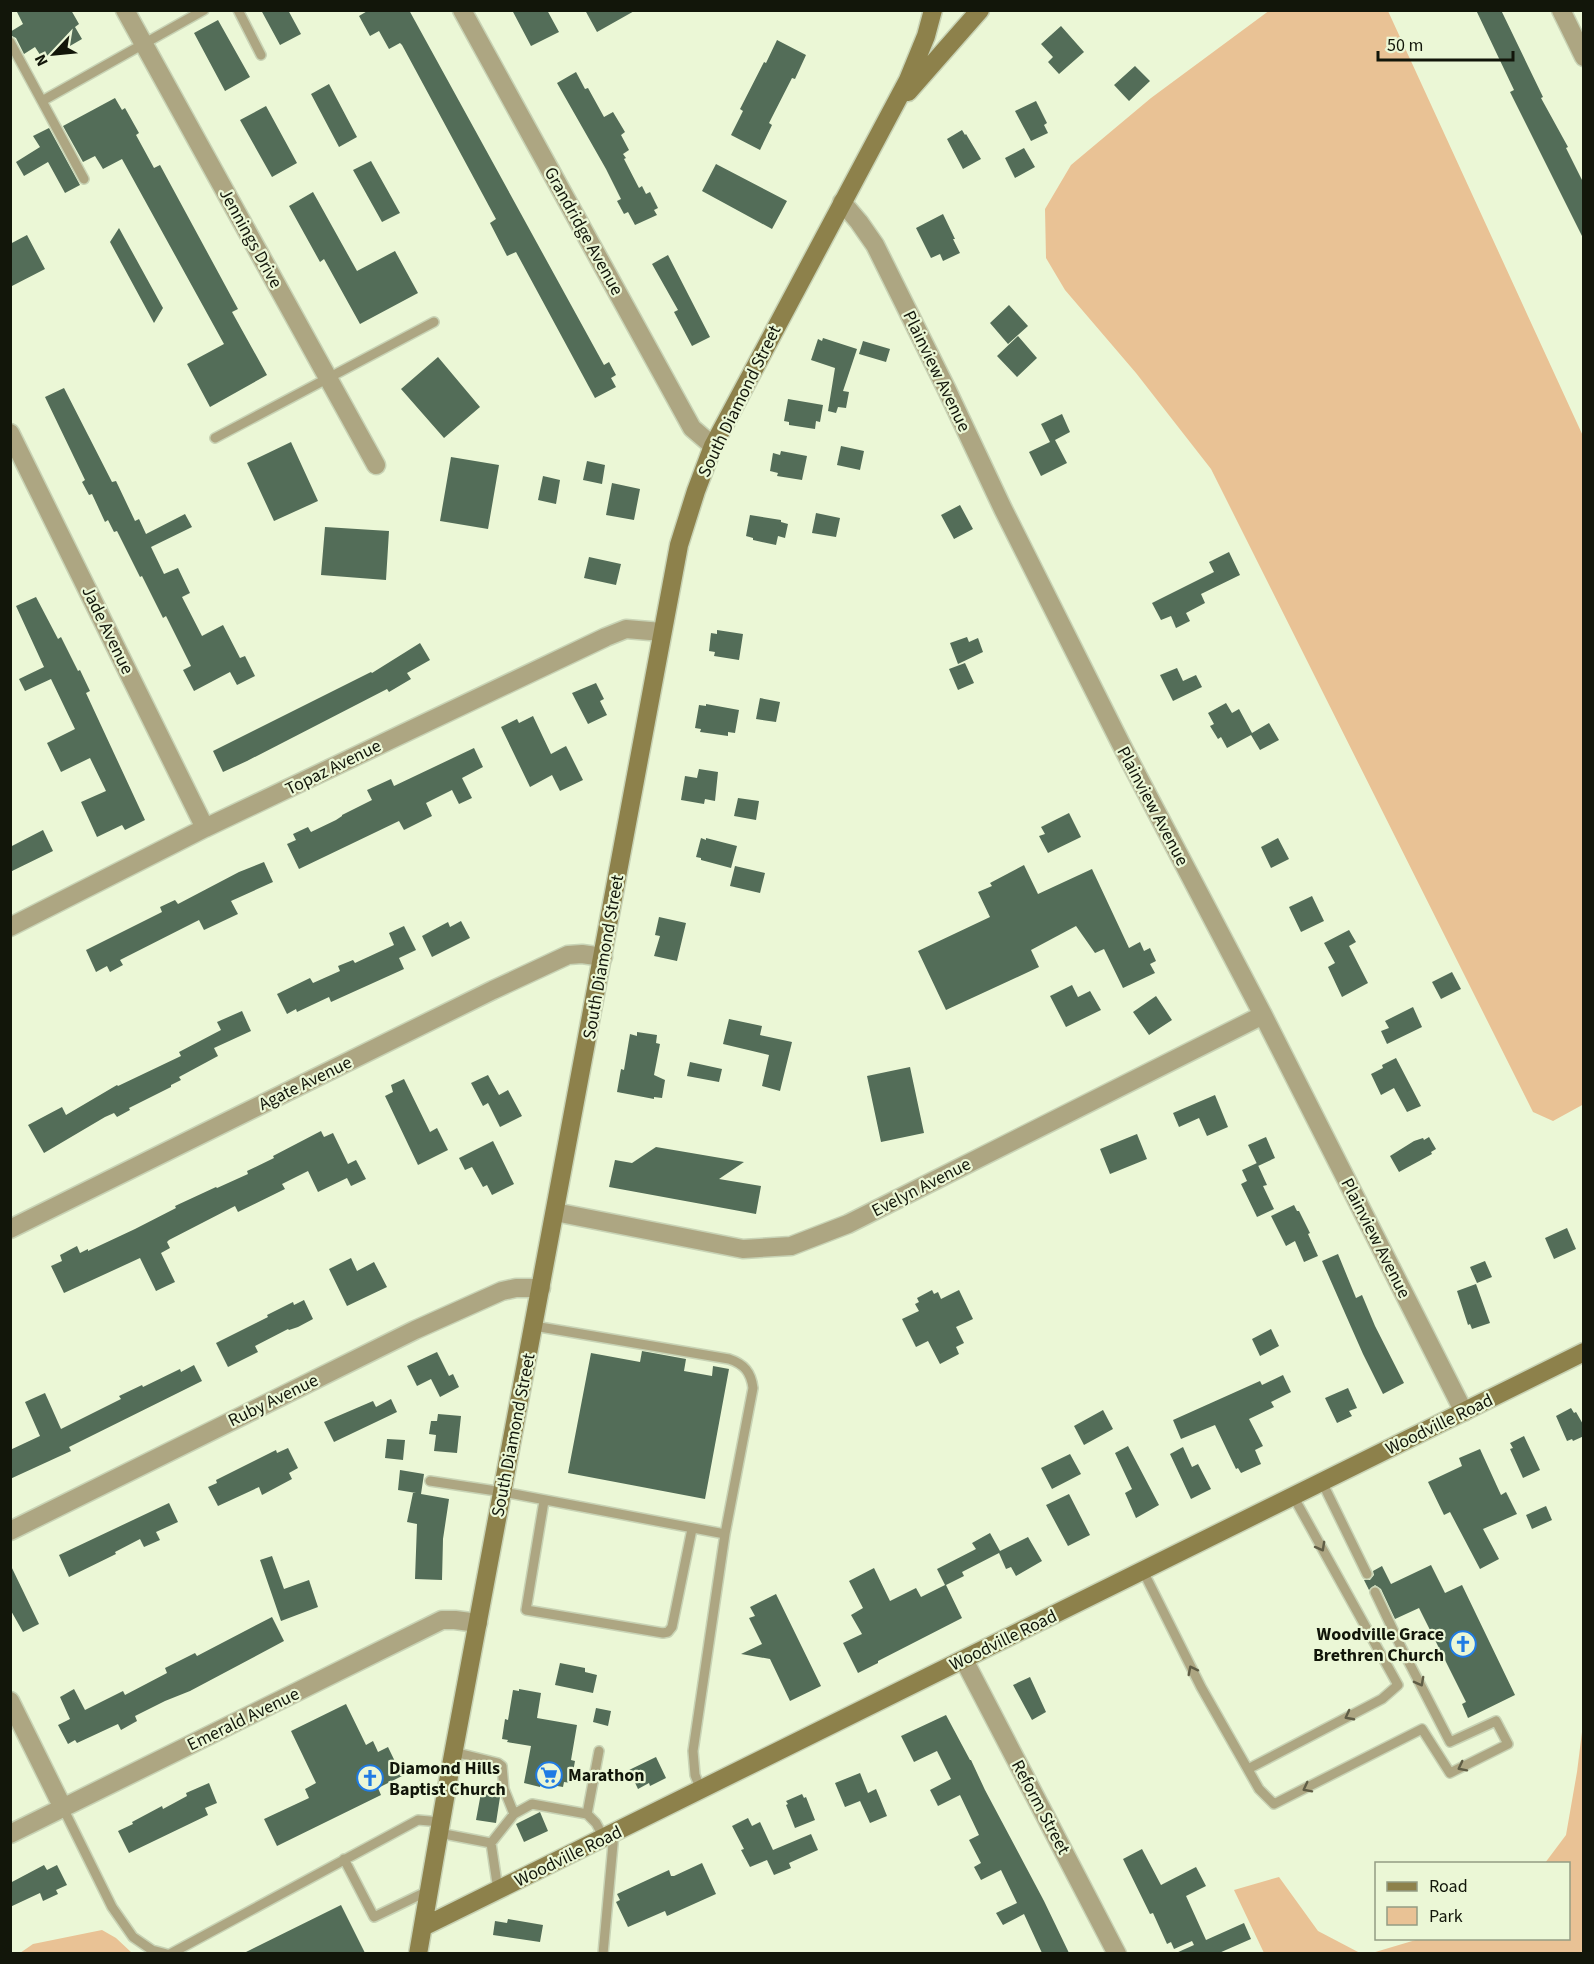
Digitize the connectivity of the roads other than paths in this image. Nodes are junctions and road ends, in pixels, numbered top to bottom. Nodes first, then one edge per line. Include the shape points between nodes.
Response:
1 (126, 10) edge
2 (204, 10) edge
3 (238, 10) edge
4 (462, 10) edge
5 (933, 10) edge
6 (980, 10) edge
7 (1561, 10) edge
8 (10, 42) edge
9 (144, 45) junction
10 (261, 55) dead end
11 (1584, 57) edge
12 (42, 101) junction
13 (893, 109) junction
14 (84, 179) dead end
15 (842, 202) junction
16 (434, 322) dead end
17 (327, 377) junction
18 (10, 433) edge
19 (215, 438) dead end
20 (713, 446) junction
21 (376, 465) dead end
22 (662, 632) junction
23 (205, 828) junction
24 (10, 927) edge
25 (603, 957) junction
26 (1263, 1015) junction
27 (555, 1212) junction
28 (10, 1229) edge
29 (541, 1288) junction
30 (534, 1326) junction
31 (1584, 1352) edge
32 (1464, 1412) junction
33 (430, 1481) dead end
34 (1322, 1482) junction
35 (503, 1492) junction
36 (1293, 1496) junction
37 (544, 1501) junction
38 (692, 1528) junction
39 (10, 1531) edge
40 (725, 1534) junction
41 (1143, 1571) junction
42 (1367, 1574) dead end
43 (1375, 1592) dead end
44 (478, 1623) junction
45 (964, 1659) junction
46 (10, 1701) edge
47 (599, 1751) dead end
48 (454, 1752) junction
49 (1248, 1769) junction
50 (701, 1790) junction
51 (63, 1808) junction
52 (514, 1814) junction
53 (587, 1814) junction
54 (440, 1827) junction
55 (10, 1834) edge
56 (609, 1835) junction
57 (491, 1843) junction
58 (344, 1859) junction
59 (429, 1890) junction
60 (498, 1890) junction
61 (423, 1928) junction
62 (168, 1953) edge
63 (418, 1953) edge
64 (603, 1953) edge
65 (1118, 1953) edge

1 - 9 street, Jennings Drive
2 - 9 lane
3 - 10 lane
4 - 20 street, Grandridge Avenue via 692,428
5 - 13 street, South Diamond Street via 920,54
6 - 13 street
7 - 11 street
8 - 12 lane
9 - 12 lane
9 - 17 street, Jennings Drive
12 - 14 lane
13 - 15 street, South Diamond Street
15 - 20 street, South Diamond Street
15 - 26 street, Plainview Avenue via 874,245 1113,730
16 - 17 lane
17 - 19 lane
17 - 21 street, Jennings Drive
18 - 23 street, Jade Avenue
20 - 22 street, South Diamond Street via 679,545
22 - 23 street, Topaz Avenue via 626,629 606,637
22 - 25 street, South Diamond Street
23 - 24 street, Topaz Avenue
25 - 27 street, South Diamond Street
25 - 28 street, Agate Avenue via 568,955
26 - 27 street, Evelyn Avenue via 848,1224 791,1246 743,1248
26 - 32 street, Plainview Avenue
27 - 29 street, South Diamond Street
29 - 30 street, South Diamond Street
29 - 39 street, Ruby Avenue via 502,1291 415,1330
30 - 35 street, South Diamond Street
30 - 40 lane via 729,1359 746,1367 753,1388
31 - 32 street, Woodville Road
32 - 34 street, Woodville Road
33 - 35 lane
34 - 36 street, Woodville Road
34 - 42 lane
35 - 37 lane
35 - 44 street, South Diamond Street
36 - 41 street, Woodville Road
36 -> 49 lane via 1398,1685 1382,1699
37 - 38 lane
37 - 38 lane via 526,1610 668,1632
38 - 40 lane
40 - 50 lane via 693,1750
41 - 45 street, Woodville Road
49 -> 41 lane via 1201,1687
43 -> 49 lane via 1450,1742 1496,1721 1508,1744 1450,1773 1422,1729 1274,1804 1259,1789
44 - 48 street, South Diamond Street
44 - 51 street, Emerald Avenue via 442,1620
45 - 50 street, Woodville Road
45 - 65 street, Reform Street
46 - 51 street
47 - 53 lane
48 - 52 lane via 502,1766 504,1789
48 - 54 street, South Diamond Street
50 - 56 street, Woodville Road
51 - 55 street, Emerald Avenue
51 - 62 lane via 112,1907 133,1937 152,1950
52 - 53 lane via 532,1804
52 - 57 lane
53 - 56 lane
54 - 57 lane
54 - 58 lane via 418,1820
54 - 59 street, South Diamond Street
56 - 60 street, Woodville Road
56 - 64 lane
57 - 60 lane
58 - 59 lane via 374,1917
58 - 62 lane
59 - 61 street, South Diamond Street
60 - 61 street, Woodville Road
61 - 63 street, South Diamond Street

